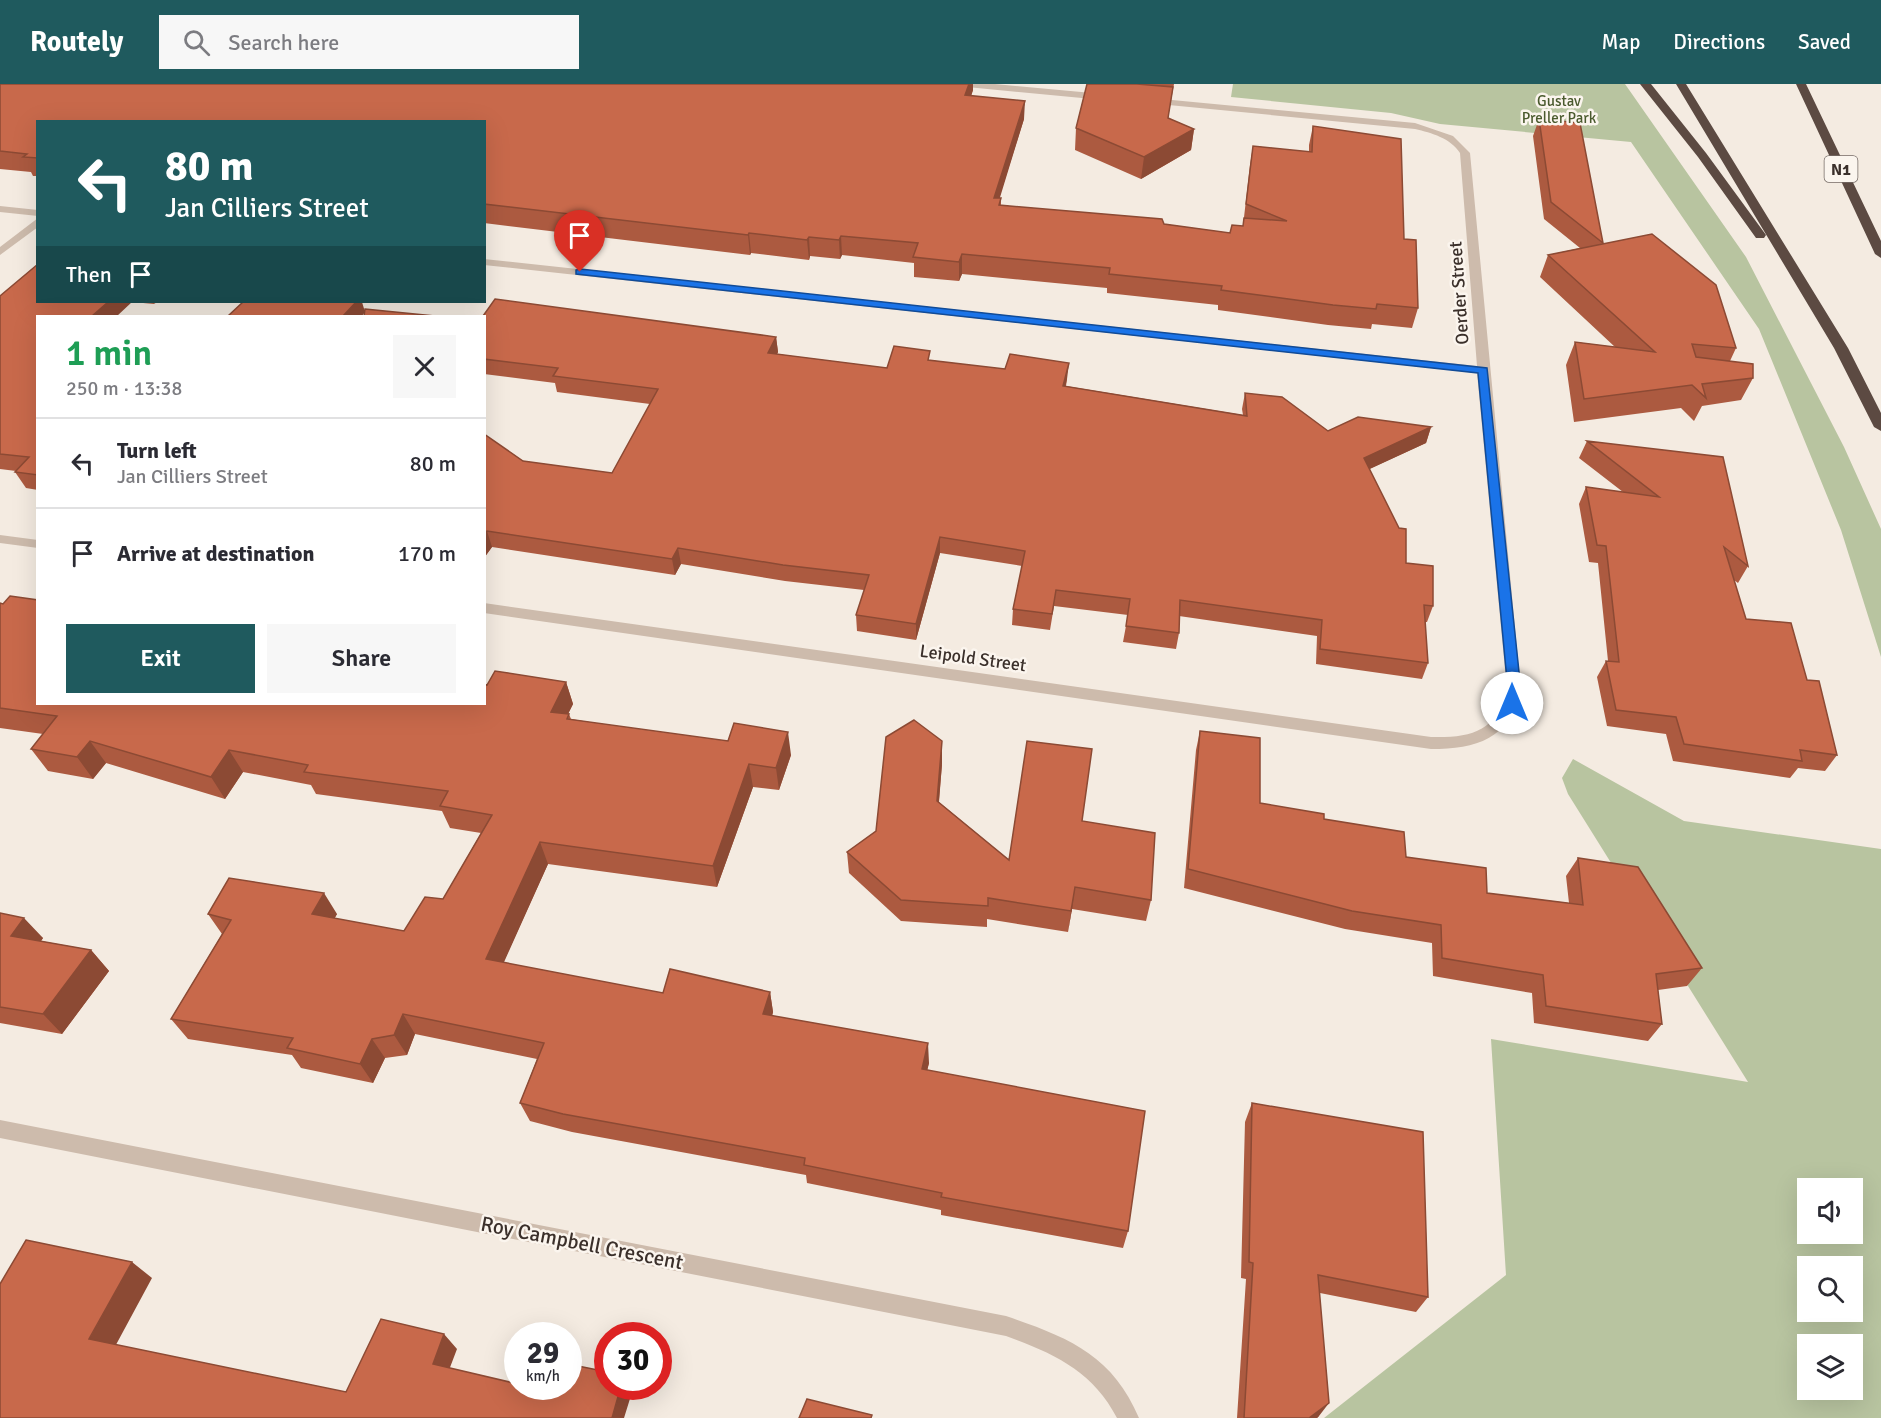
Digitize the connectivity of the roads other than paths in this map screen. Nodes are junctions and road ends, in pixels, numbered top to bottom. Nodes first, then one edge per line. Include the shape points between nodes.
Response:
1 (967, 84) edge
2 (1645, 84) edge
3 (1681, 84) edge
4 (1801, 84) edge
5 (1038, 87) edge
6 (1118, 98) edge
7 (1141, 100) edge
8 (0, 209) edge
9 (36, 213) edge
10 (36, 223) edge
11 (0, 252) edge
12 (1881, 254) edge
13 (486, 262) edge
14 (1841, 348) junction
15 (1483, 370) junction
16 (1881, 427) edge
17 (0, 539) edge
18 (36, 544) edge
19 (486, 608) edge
20 (1455, 744) joint
21 (0, 1129) edge
22 (1128, 1418) edge

1 - 5 street
2 - 14 highway via 1702,155
3 - 14 highway
4 - 12 highway, N1
5 - 6 street
7 - 15 street, Oerder Street via 1415,126 1455,141 1465,153
8 - 9 street
10 - 11 street
13 - 15 street
14 - 16 highway
15 - 20 street, Oerder Street via 1514,691 1506,717 1494,729 1479,738
17 - 18 street
19 - 20 street, Leipold Street
21 - 22 street, Roy Campbell Crescent via 1006,1326 1051,1341 1090,1363 1118,1395

